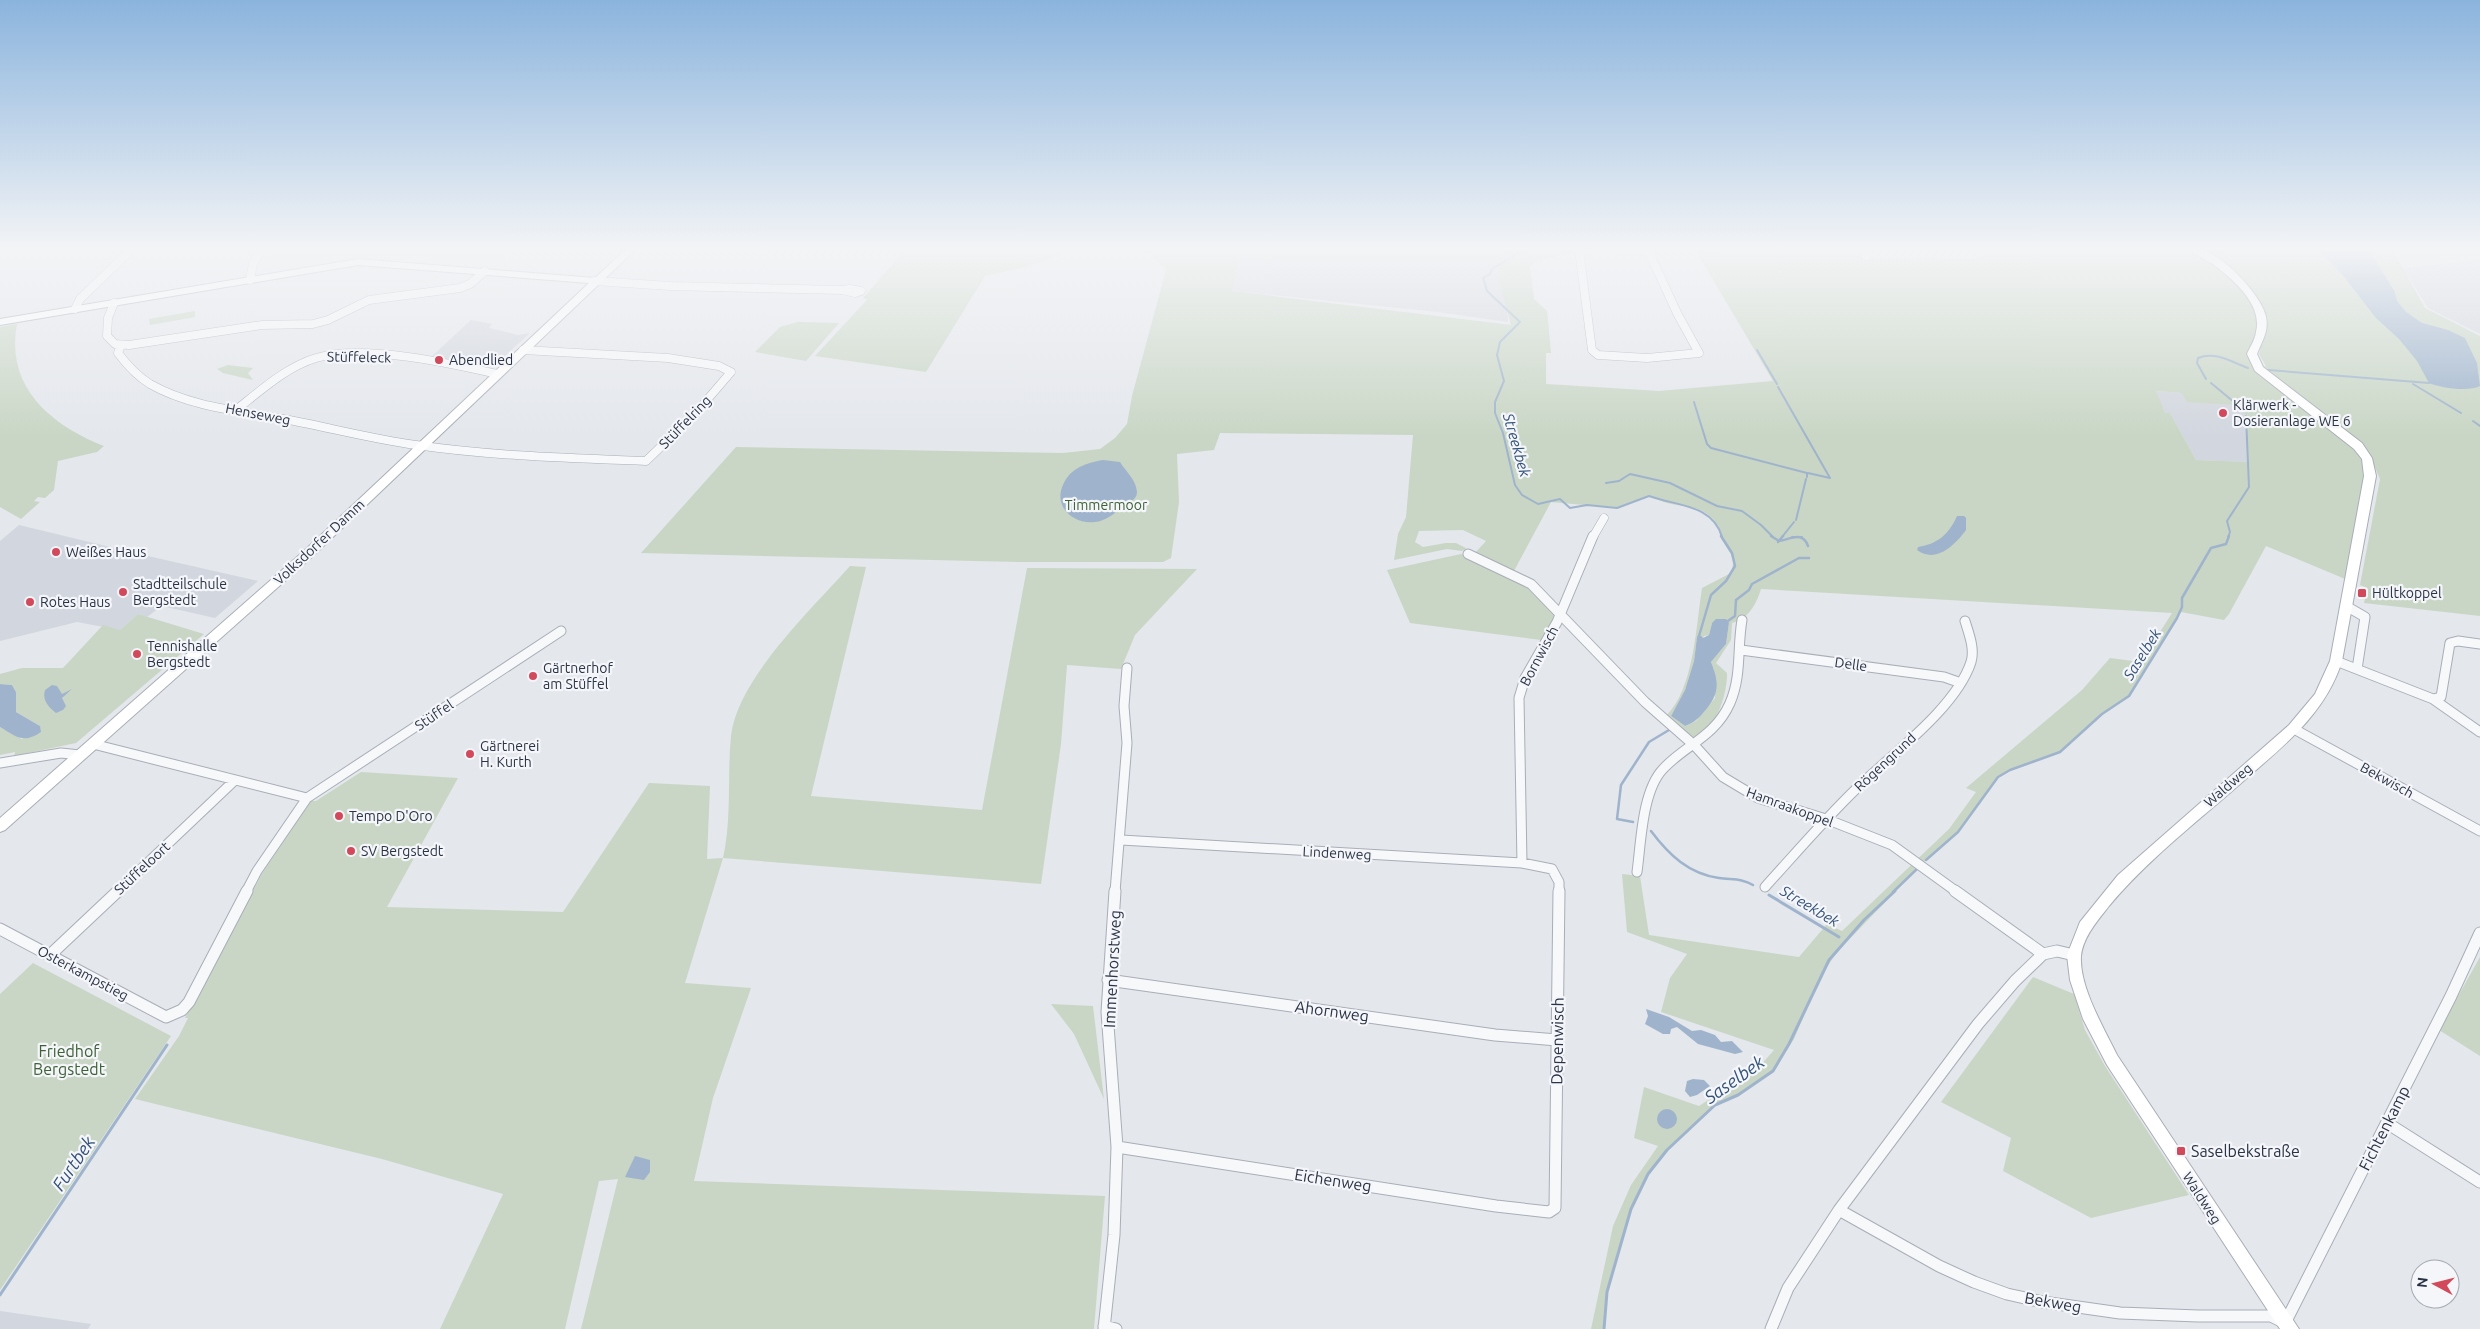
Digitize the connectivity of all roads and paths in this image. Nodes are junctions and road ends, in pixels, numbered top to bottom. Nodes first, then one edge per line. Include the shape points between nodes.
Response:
1 (58, 312) edge
2 (110, 312) edge
3 (343, 312) edge
4 (563, 312) edge
5 (1587, 312) edge
6 (1677, 312) edge
7 (2259, 312) edge
8 (0, 322) edge
9 (121, 345) junction
10 (523, 350) junction
11 (497, 374) junction
12 (236, 410) junction
13 (422, 446) junction
14 (1604, 518) dead end
15 (1468, 554) dead end
16 (2346, 606) junction
17 (1560, 614) junction
18 (1742, 620) dead end
19 (1964, 622) dead end
20 (561, 631) dead end
21 (2480, 644) edge
22 (1741, 650) junction
23 (2336, 662) junction
24 (1127, 668) dead end
25 (2356, 669) junction
26 (1961, 682) junction
27 (2433, 699) junction
28 (2294, 729) junction
29 (2480, 732) edge
30 (93, 744) junction
31 (1695, 746) junction
32 (80, 755) junction
33 (0, 763) edge
34 (235, 780) junction
35 (307, 798) junction
36 (1826, 819) junction
37 (0, 826) edge
38 (2480, 831) edge
39 (1121, 840) junction
40 (1522, 863) junction
41 (1552, 869) joint
42 (1637, 872) dead end
43 (1765, 887) dead end
44 (0, 929) edge
45 (2480, 933) edge
46 (2043, 954) junction
47 (50, 955) junction
48 (2074, 955) junction
49 (1108, 980) junction
50 (166, 1017) joint
51 (1557, 1040) junction
52 (2387, 1122) junction
53 (1117, 1147) junction
54 (2480, 1182) edge
55 (1839, 1210) junction
56 (1549, 1212) joint
57 (2288, 1326) edge
58 (1108, 1328) edge
59 (1771, 1329) edge

1 - 8 main road
2 - 9 street via 107,336 111,342
3 - 9 street via 318,324 262,325
4 - 10 main road, Volksdorfer Damm
5 - 6 street via 1592,350 1598,355 1647,358 1699,353
7 - 16 main road, Waldweg via 2262,331 2252,354 2259,369 2344,433 2367,458 2370,476
9 - 12 street, Henseweg via 117,349 122,360 151,384 184,398
10 - 11 main road, Volksdorfer Damm
10 - 13 street, Stüffelring via 691,361 721,365 731,372 694,415 646,461
11 - 12 street, Stüffeleck via 409,359 327,355 301,364
11 - 13 main road, Volksdorfer Damm
12 - 13 street, Henseweg
13 - 30 main road, Volksdorfer Damm via 309,552
14 - 17 street, Bornwisch
15 - 17 street, Hamraakoppel via 1531,584
16 - 23 main road, Waldweg
16 - 25 street via 2365,616
17 - 31 street, Hamraakoppel via 1645,702
17 - 40 street, Bornwisch via 1525,678 1518,698
18 - 22 street
19 - 26 street, Rögengrund via 1971,641 1971,662
20 - 35 street, Stüffel
21 - 27 street via 2450,643 2441,697
22 - 26 street, Delle via 1944,677
22 - 31 street via 1737,685 1722,718
23 - 25 street
23 - 28 main road, Waldweg via 2327,687
24 - 39 street, Immenhorstweg via 1124,706 1127,743
25 - 27 street
26 - 36 street, Rögengrund via 1925,725
27 - 29 street
28 - 38 street, Bekwisch
28 - 48 main road, Waldweg via 2123,879 2087,922
30 - 32 main road, Volksdorfer Damm
30 - 34 street
31 - 36 street, Hamraakoppel via 1723,777 1739,788 1758,798
31 - 42 street via 1663,768 1654,782
32 - 33 street via 61,753
32 - 37 main road, Volksdorfer Damm
34 - 35 street
34 - 47 street, Stüffeloort
35 - 50 street, Stüffel via 257,871 190,1002 182,1010
36 - 43 street, Rögengrund
36 - 46 street, Hamraakoppel via 1892,845
39 - 40 street, Lindenweg
39 - 49 street, Immenhorstweg
40 - 41 street, Lindenweg
41 - 51 street, Depenwisch via 1559,882
44 - 47 street, Osterkampstieg
45 - 52 street, Fichtenkamp
46 - 48 street via 2058,951
46 - 55 street via 1978,1024
47 - 50 street, Osterkampstieg
48 - 57 main road, Waldweg via 2077,980 2088,1012 2112,1060
49 - 51 street, Ahornweg
49 - 53 street, Immenhorstweg via 1107,1012
51 - 56 street, Depenwisch via 1555,1208
52 - 54 street
52 - 57 street, Fichtenkamp
53 - 56 street, Eichenweg
53 - 58 street, Immenhorstweg
55 - 57 street, Bekweg via 1936,1264 1975,1282 2035,1301 2170,1316 2271,1316
55 - 59 street via 1788,1288

